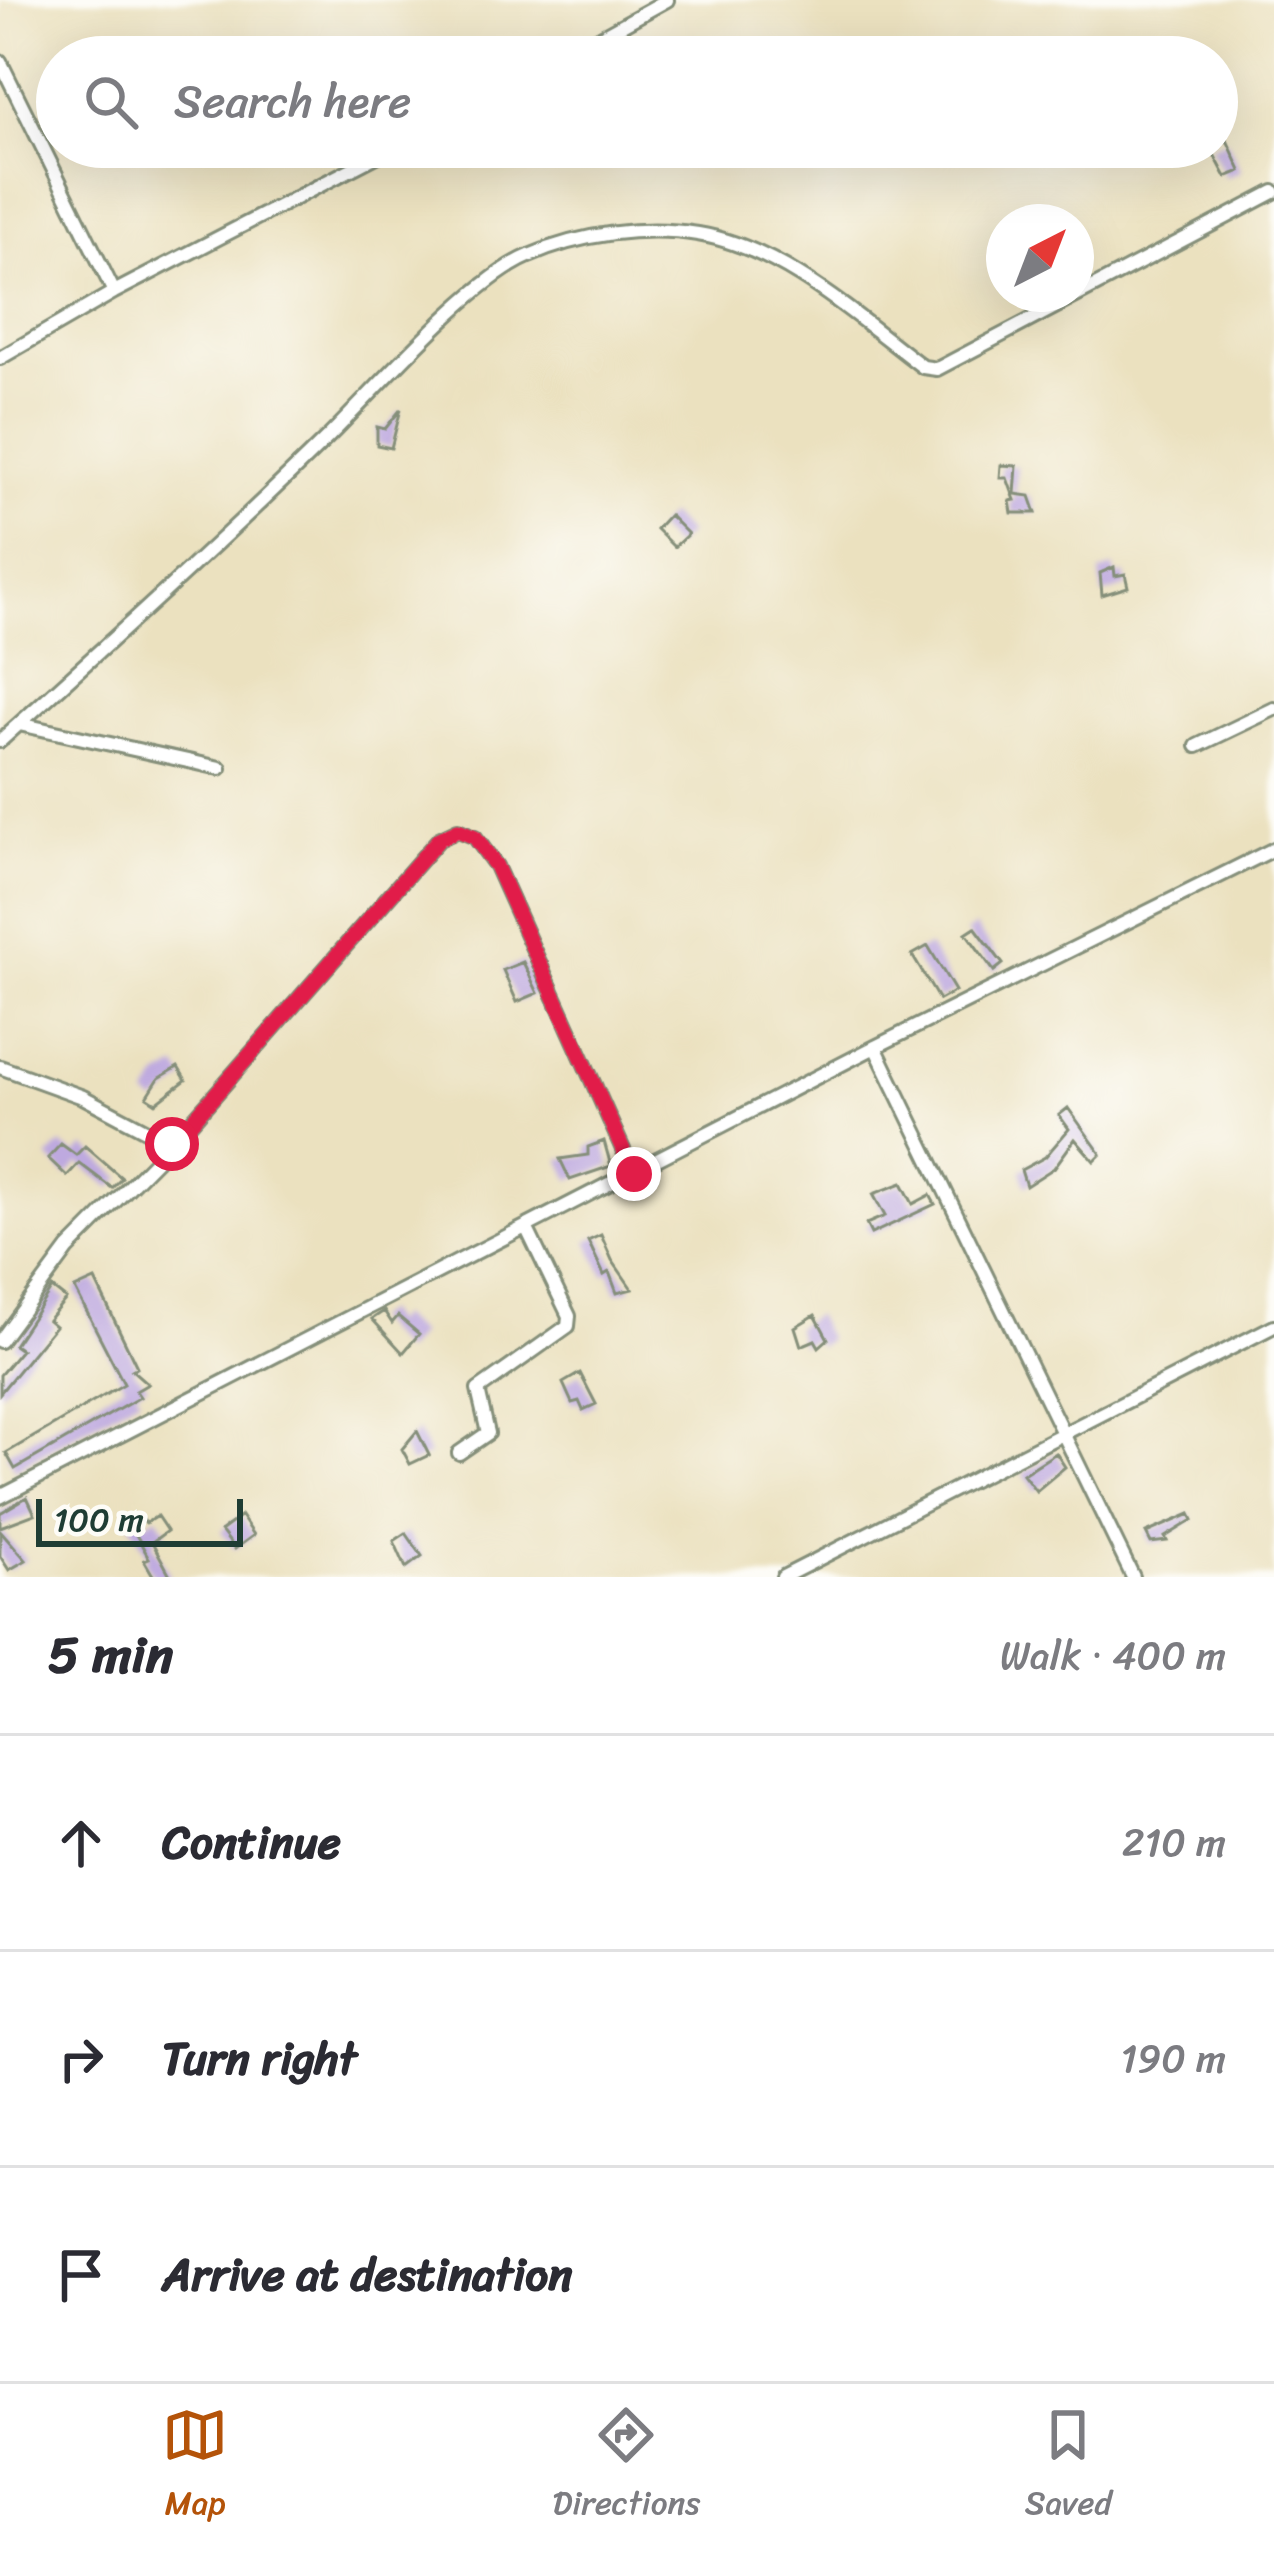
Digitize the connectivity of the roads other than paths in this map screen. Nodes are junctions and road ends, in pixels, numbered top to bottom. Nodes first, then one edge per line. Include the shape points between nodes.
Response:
1 (667, 0) edge
2 (602, 36) edge
3 (0, 61) edge
4 (36, 134) edge
5 (53, 168) edge
6 (353, 168) edge
7 (1274, 193) edge
8 (114, 292) junction
9 (0, 358) edge
10 (1274, 709) edge
11 (19, 724) junction
12 (0, 741) edge
13 (1197, 746) dead end
14 (220, 768) dead end
15 (1274, 849) edge
16 (875, 1047) junction
17 (0, 1067) edge
18 (172, 1144) junction
19 (634, 1174) junction
20 (527, 1229) junction
21 (1274, 1327) edge
22 (0, 1341) edge
23 (1061, 1436) junction
24 (459, 1453) dead end
25 (0, 1497) edge
26 (783, 1577) edge
27 (1133, 1577) edge

1 - 2 street
3 - 4 street
5 - 8 street
6 - 8 street
7 - 11 street via 937,369 742,245 647,231 526,257 438,328
8 - 9 street
10 - 13 street
11 - 12 street
11 - 14 street
15 - 16 street
16 - 19 street
16 - 23 street
17 - 18 street via 82,1097
18 - 19 street via 439,839 458,830 475,837 496,866
18 - 22 street via 68,1249
19 - 20 street
20 - 24 street via 568,1326 478,1390 488,1433
20 - 25 street
21 - 23 street
23 - 26 street
23 - 27 street

